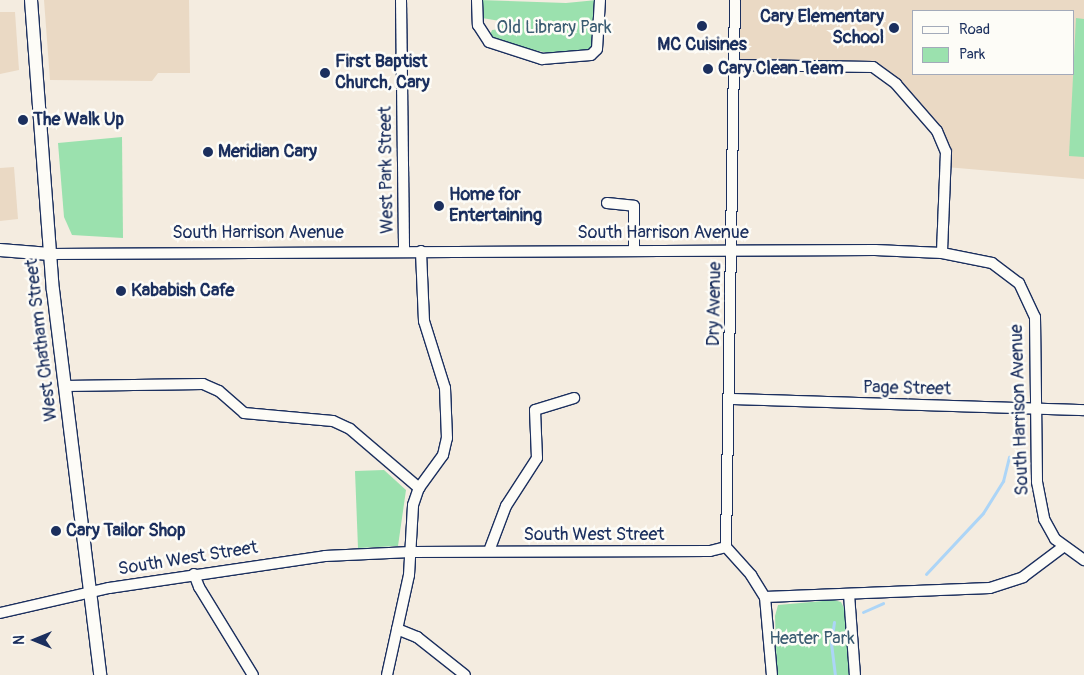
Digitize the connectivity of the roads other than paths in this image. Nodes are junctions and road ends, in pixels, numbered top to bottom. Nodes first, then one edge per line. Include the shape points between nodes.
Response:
1 (31, 0) edge
2 (401, 0) edge
3 (477, 0) edge
4 (600, 0) edge
5 (735, 0) edge
6 (734, 65) junction
7 (607, 203) dead end
8 (0, 250) edge
9 (634, 250) junction
10 (732, 250) junction
11 (404, 251) junction
12 (421, 251) junction
13 (942, 253) junction
14 (50, 254) junction
15 (65, 386) junction
16 (574, 398) dead end
17 (730, 399) junction
18 (1038, 408) junction
19 (1084, 410) edge
20 (419, 488) junction
21 (726, 547) junction
22 (1063, 547) junction
23 (411, 552) junction
24 (489, 552) junction
25 (1084, 560) edge
26 (194, 574) junction
27 (90, 592) junction
28 (849, 594) junction
29 (765, 597) junction
30 (0, 613) edge
31 (397, 629) junction
32 (100, 675) edge
33 (253, 675) edge
34 (387, 675) edge
35 (464, 675) edge
36 (772, 675) edge
37 (855, 675) edge

1 - 14 main road, West Chatham Street
2 - 11 street, West Park Street
3 - 4 street via 478,25 490,42 542,58 591,55 597,49
5 - 6 street, Dry Avenue
6 - 10 street, Dry Avenue
6 - 13 street via 873,67 896,84 937,131 946,152
7 - 9 street via 634,206
8 - 14 main road, South Harrison Avenue
9 - 10 street, South Harrison Avenue
9 - 12 street, South Harrison Avenue
10 - 13 street, South Harrison Avenue
10 - 17 street, Dry Avenue
11 - 12 street, South Harrison Avenue
11 - 14 street, South Harrison Avenue
12 - 20 street via 424,328 443,380 447,428 443,455
13 - 18 street, South Harrison Avenue via 992,263 1009,272 1024,290 1037,330
14 - 15 main road, West Chatham Street
15 - 20 street via 203,384 219,391 244,413 333,421 350,429
15 - 27 main road, West Chatham Street
16 - 24 street via 535,410 537,458 506,506
17 - 18 street, Page Street
17 - 21 street, Dry Avenue
18 - 19 street, Page Street
18 - 22 street, South Harrison Avenue via 1038,493 1050,530
20 - 23 street via 411,517
21 - 24 street, South West Street via 710,551
21 - 29 street
22 - 25 street, South Harrison Avenue
22 - 28 street via 1023,577 990,588
23 - 24 street, South West Street
23 - 26 street, South West Street via 308,558
23 - 31 street via 410,576
26 - 27 street, South West Street
26 - 33 street
27 - 30 street, South West Street
27 - 32 main road, West Chatham Street
28 - 29 street
28 - 37 street
29 - 36 street
31 - 34 street
31 - 35 street via 417,637

